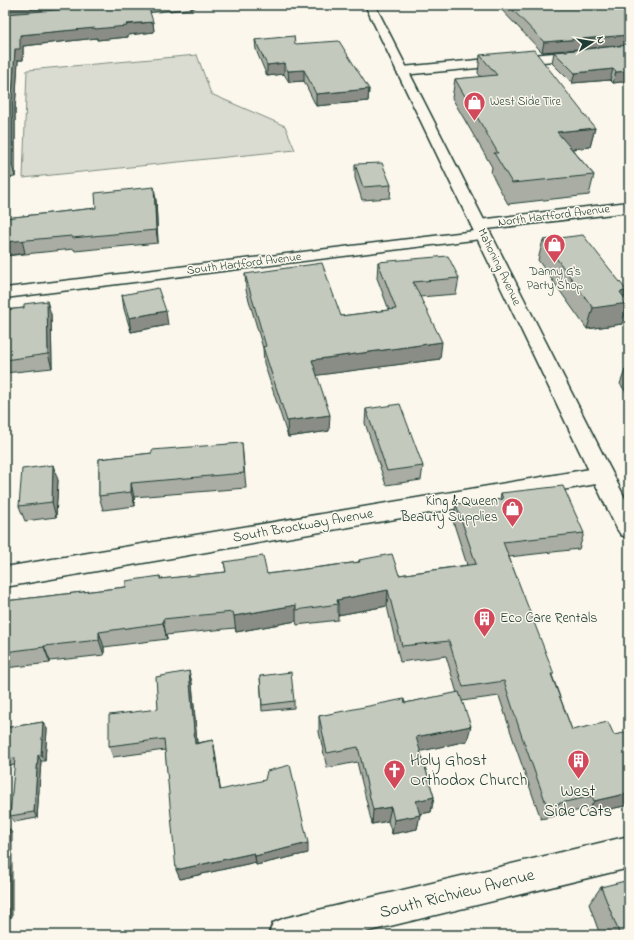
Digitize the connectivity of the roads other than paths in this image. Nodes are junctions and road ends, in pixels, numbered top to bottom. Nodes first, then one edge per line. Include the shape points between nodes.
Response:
1 (192, 5) edge
2 (370, 5) edge
3 (109, 12) edge
4 (629, 50) edge
5 (402, 71) junction
6 (629, 207) edge
7 (481, 230) junction
8 (5, 293) edge
9 (602, 475) junction
10 (627, 523) edge
11 (5, 577) edge
12 (629, 852) edge
13 (285, 935) edge

1 - 3 street
2 - 5 street, Mahoning Avenue
4 - 5 street
5 - 7 street, Mahoning Avenue
6 - 7 street, North Hartford Avenue
7 - 8 street, South Hartford Avenue
7 - 9 street, Mahoning Avenue
9 - 10 street, Mahoning Avenue
9 - 11 street, South Brockway Avenue
12 - 13 street, South Richview Avenue

